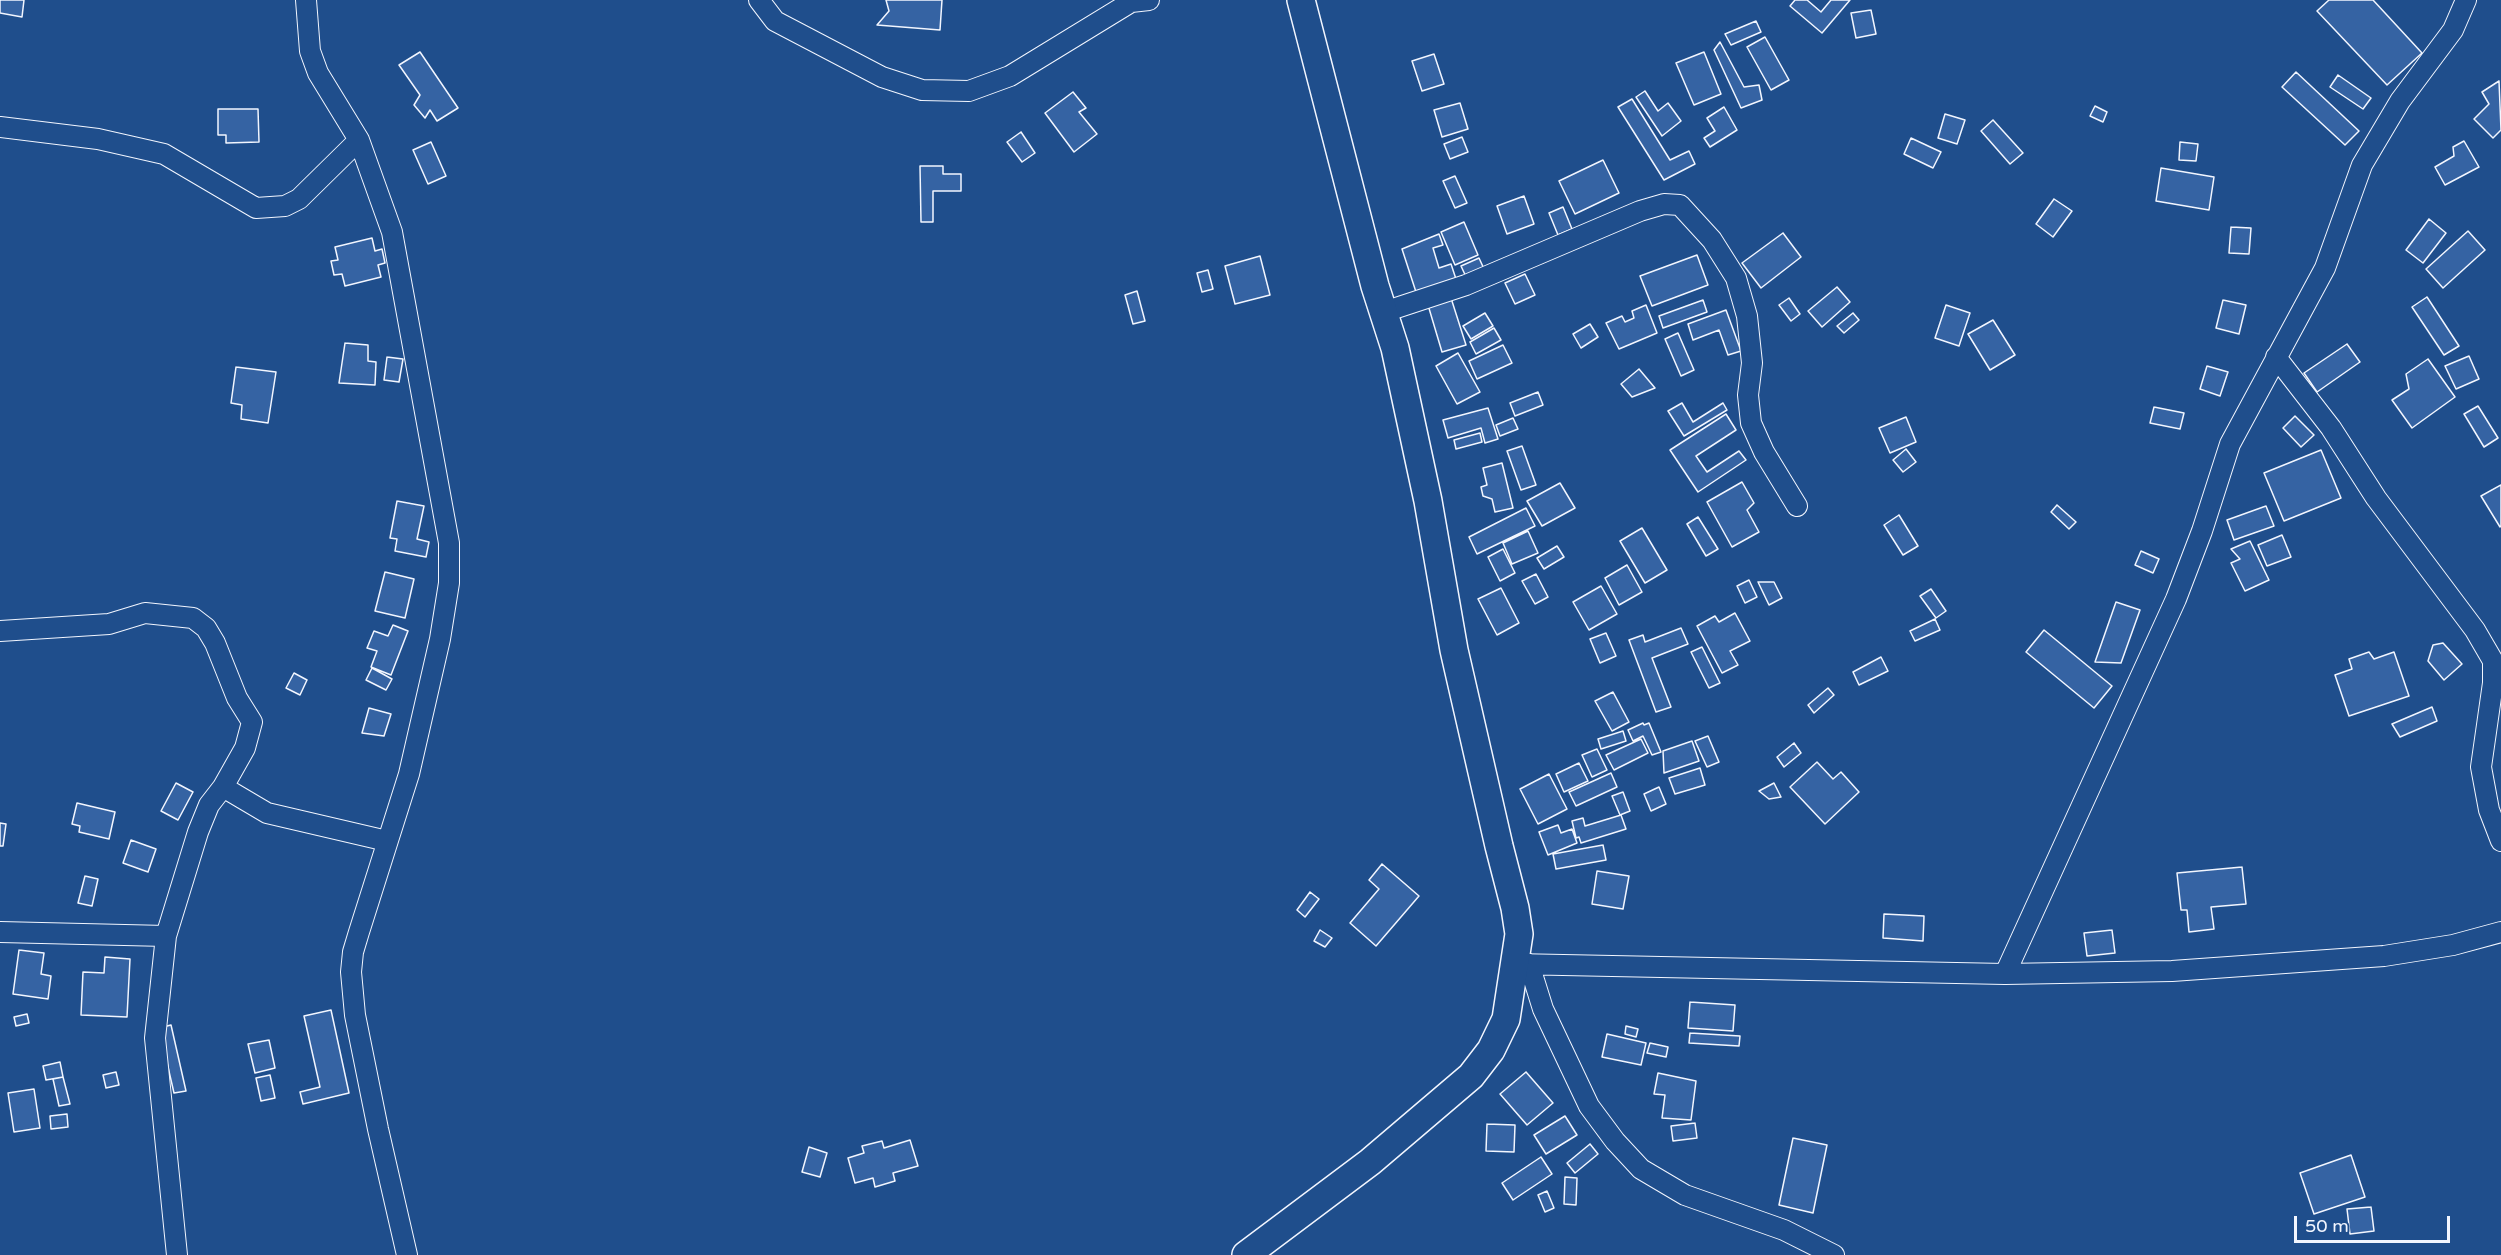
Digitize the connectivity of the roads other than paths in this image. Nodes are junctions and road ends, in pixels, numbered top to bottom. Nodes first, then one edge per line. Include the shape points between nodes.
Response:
1 (306, 0) edge
2 (759, 0) edge
3 (1149, 0) edge
4 (1301, 0) edge
5 (2466, 0) edge
6 (0, 127) edge
7 (359, 140) junction
8 (1384, 312) junction
9 (2276, 357) junction
10 (1797, 506) dead end
11 (0, 631) edge
12 (223, 787) junction
13 (2501, 841) edge
14 (387, 842) junction
15 (0, 932) edge
16 (2501, 932) edge
17 (166, 936) junction
18 (1521, 964) junction
19 (2005, 974) junction
20 (177, 1255) edge
21 (407, 1255) edge
22 (1246, 1255) edge
23 (1834, 1255) edge

1 - 7 street via 310,51 318,73
2 - 3 street via 775,21 882,77 922,90 969,91 1011,76 1131,2
4 - 8 main road
5 - 9 street via 2453,30 2400,101 2362,165 2325,268
6 - 7 street via 98,139 164,154 256,208 285,206 299,199
7 - 14 street via 392,232 449,543 449,583 440,639 409,774
8 - 10 street via 1466,285 1640,211 1664,204 1680,205 1712,240 1736,278 1747,316 1752,363 1748,395 1751,423
8 - 18 main road via 1428,501 1454,650 1515,908
9 - 13 street via 2331,428 2376,498 2475,630 2493,661 2481,767 2489,810
9 - 19 street via 2230,444 2176,599
11 - 12 street via 77,628 145,613 193,618 207,628 216,643 237,698 252,722 245,747
12 - 14 street via 267,813
12 - 17 street via 209,805 198,832
14 - 21 street via 353,951 352,983 376,1119
15 - 17 street
16 - 19 street via 2453,945 2326,962 2172,971
17 - 20 street via 155,1038
18 - 19 street
18 - 22 main road via 1506,1019 1491,1050 1471,1076 1370,1162
18 - 23 street via 1589,1106 1641,1170 1685,1195 1784,1230

